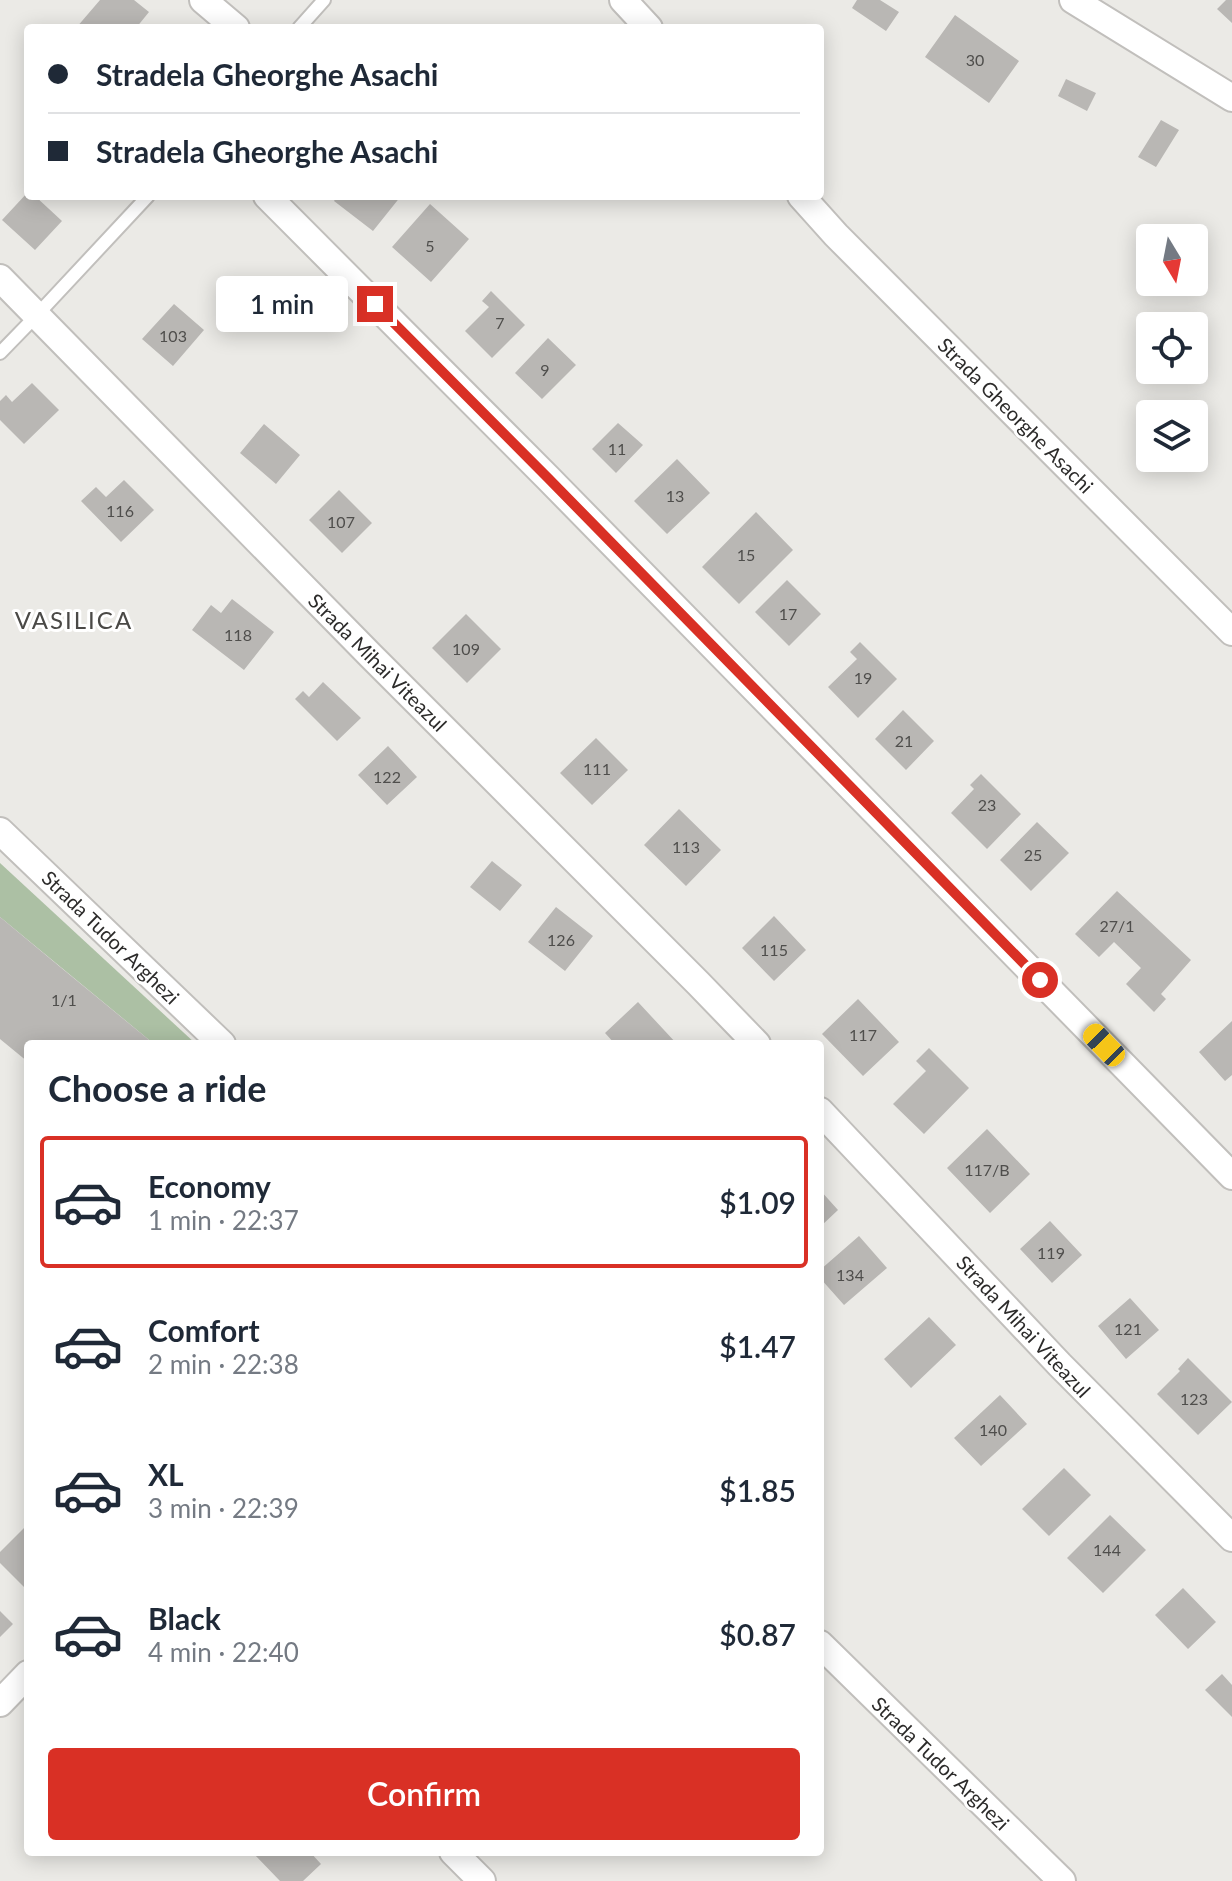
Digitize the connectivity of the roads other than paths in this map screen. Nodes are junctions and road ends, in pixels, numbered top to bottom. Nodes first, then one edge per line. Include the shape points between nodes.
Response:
1 (203, 0) edge
2 (324, 0) edge
3 (623, 0) edge
4 (1073, 0) edge
5 (231, 24) edge
6 (303, 24) edge
7 (645, 24) edge
8 (1232, 98) edge
9 (144, 200) edge
10 (271, 200) edge
11 (805, 200) edge
12 (0, 278) edge
13 (36, 316) junction
14 (0, 353) edge
15 (1232, 632) edge
16 (0, 831) edge
17 (218, 1040) edge
18 (753, 1040) edge
19 (824, 1115) edge
20 (1232, 1176) edge
21 (1232, 1538) edge
22 (824, 1648) edge
23 (24, 1678) edge
24 (0, 1703) edge
25 (457, 1856) edge
26 (482, 1881) edge
27 (1062, 1881) edge

1 - 5 street
2 - 6 lane
3 - 7 street
4 - 8 street
9 - 13 lane
10 - 20 street
11 - 15 street, Strada Gheorghe Asachi
12 - 13 street, Strada Mihai Viteazul
13 - 14 lane
13 - 18 street, Strada Mihai Viteazul
16 - 17 street, Strada Tudor Arghezi
19 - 21 street, Strada Mihai Viteazul
22 - 27 street, Strada Tudor Arghezi
23 - 24 street
25 - 26 street

